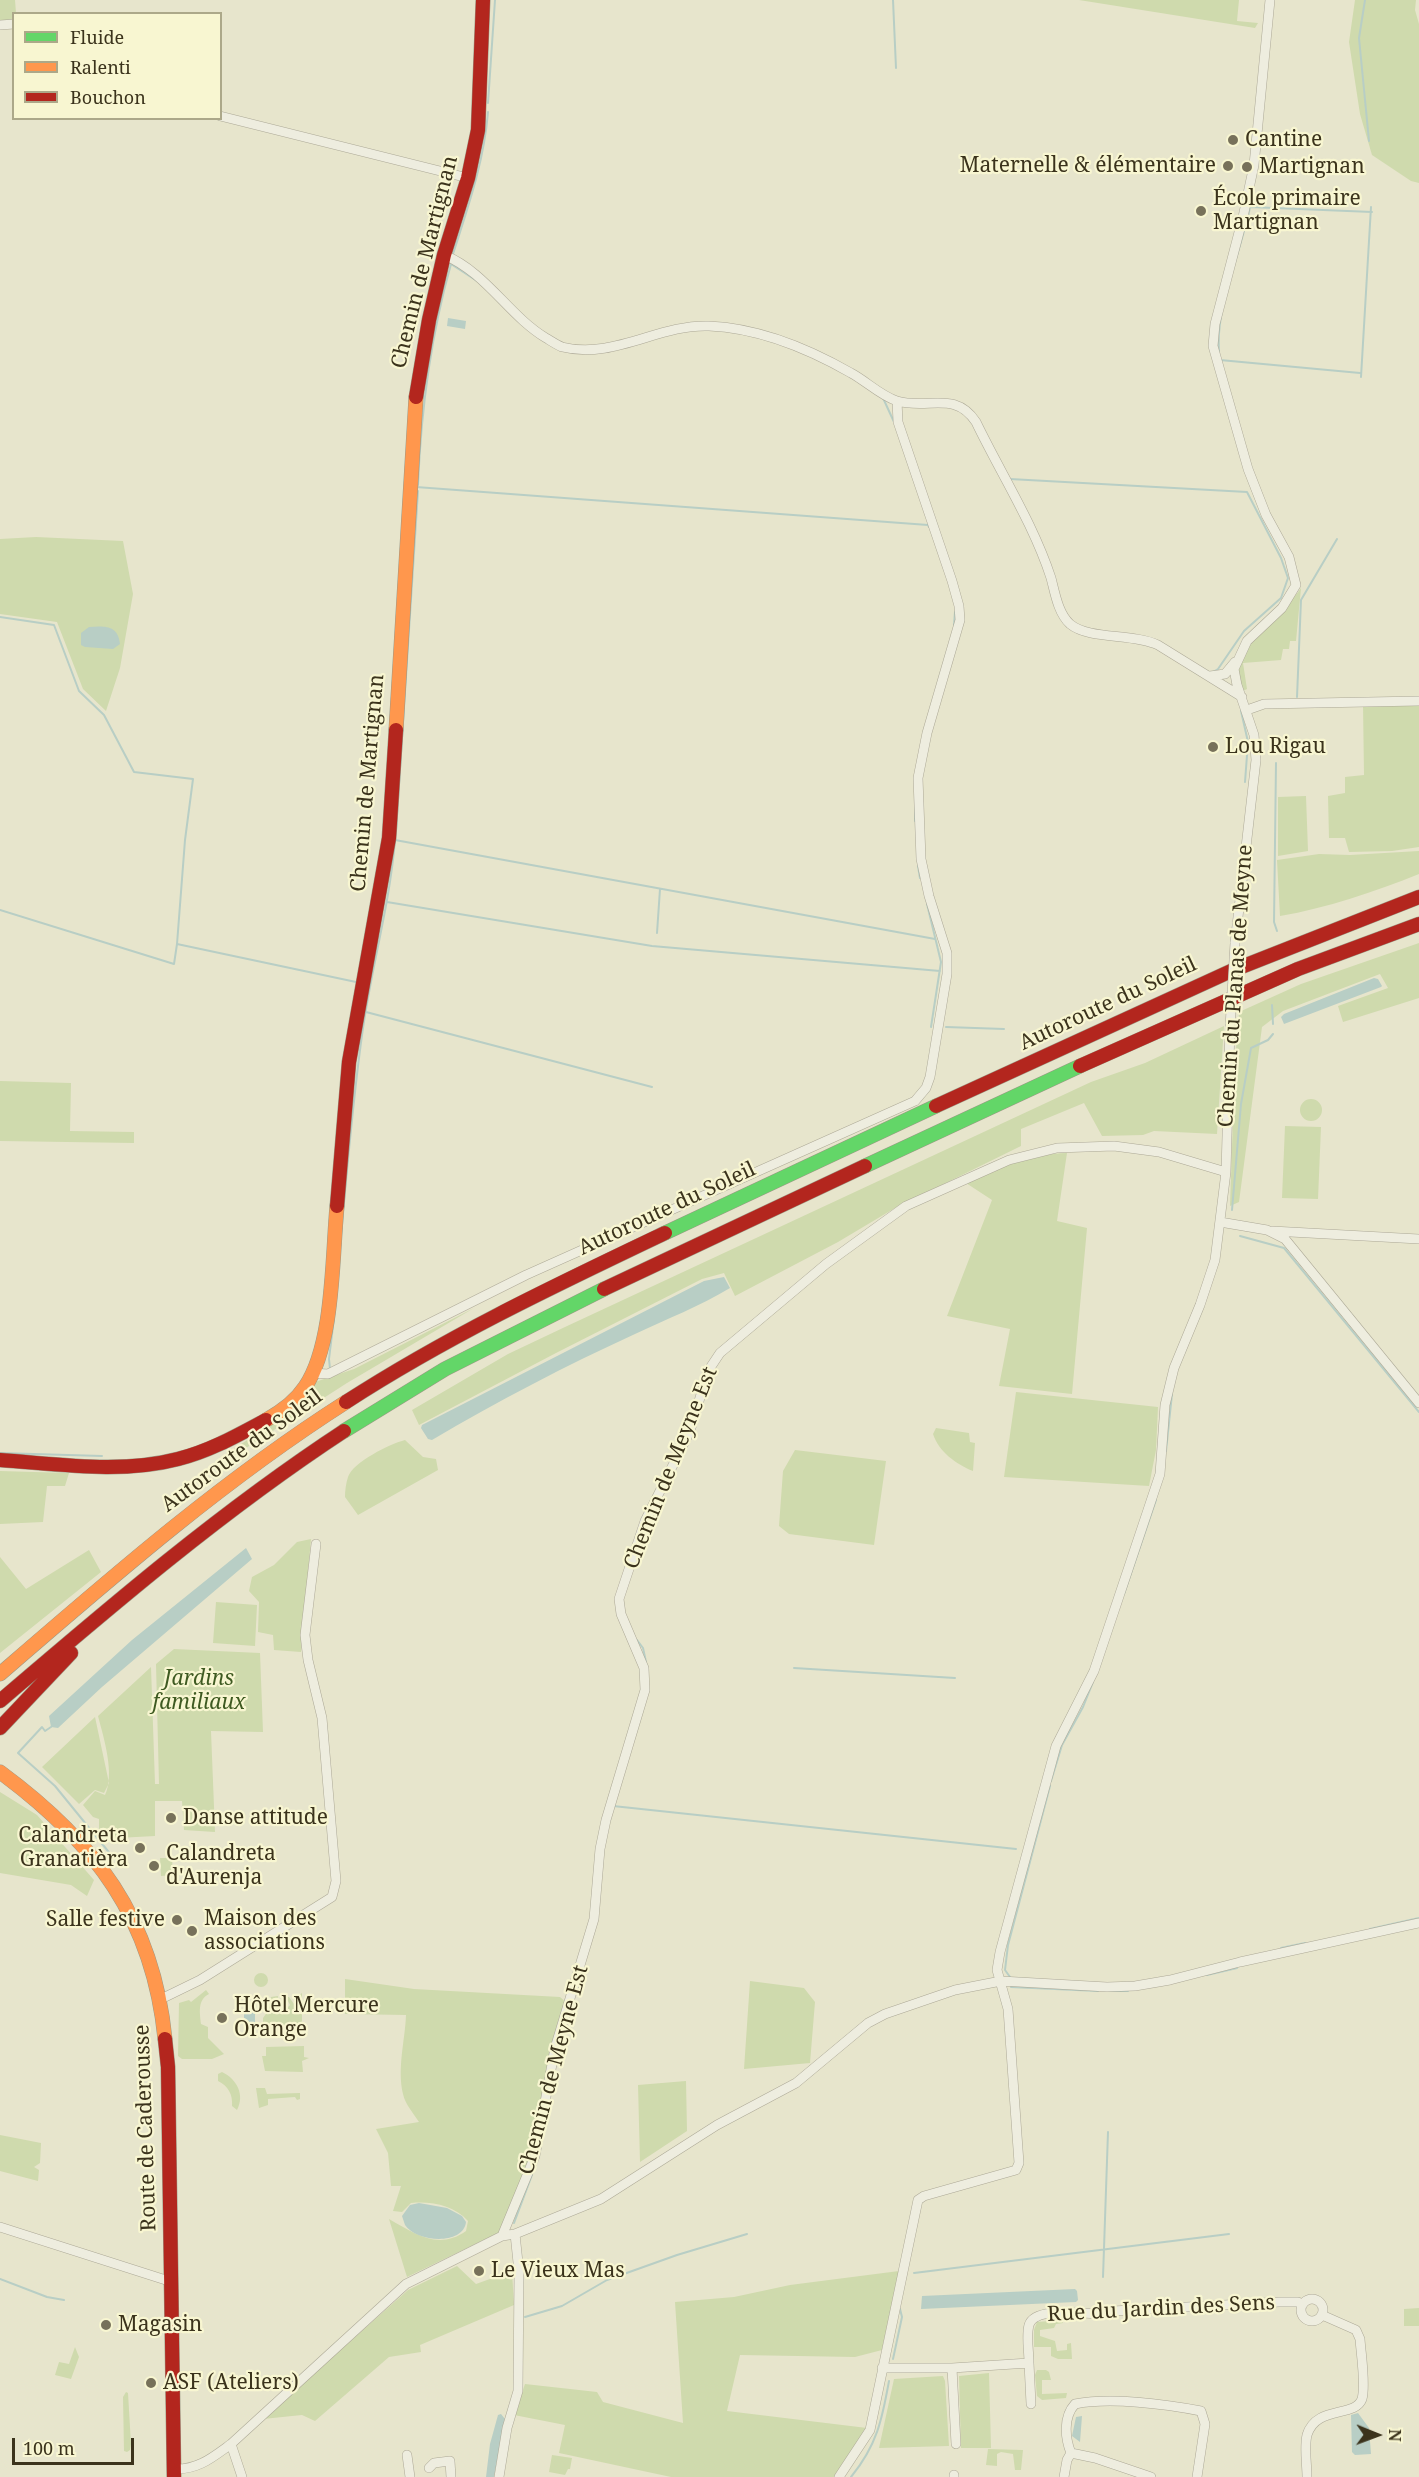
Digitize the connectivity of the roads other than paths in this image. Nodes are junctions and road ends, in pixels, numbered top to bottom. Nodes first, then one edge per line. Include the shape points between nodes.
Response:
1 (483, 0) edge
2 (1270, 0) edge
3 (222, 116) edge
4 (468, 178) junction
5 (444, 255) junction
6 (897, 401) junction
7 (1238, 657) junction
8 (1221, 679) junction
9 (1235, 679) junction
10 (1242, 697) junction
11 (1419, 701) edge
12 (1247, 710) junction
13 (1419, 897) edge
14 (1419, 924) edge
15 (1226, 1172) junction
16 (1220, 1222) junction
17 (1267, 1230) junction
18 (1419, 1239) edge
19 (312, 1373) junction
20 (1419, 1403) edge
21 (0, 1460) edge
22 (316, 1544) dead end
23 (128, 1592) junction
24 (0, 1674) edge
25 (0, 1701) edge
26 (0, 1728) edge
27 (0, 1772) edge
28 (1419, 1923) edge
29 (1001, 1981) junction
30 (161, 1999) junction
31 (0, 2227) edge
32 (515, 2234) junction
33 (502, 2236) junction
34 (172, 2282) junction
35 (1302, 2304) junction
36 (1322, 2315) junction
37 (1029, 2363) junction
38 (952, 2367) junction
39 (882, 2368) junction
40 (1031, 2404) dead end
41 (231, 2444) junction
42 (956, 2444) dead end
43 (1071, 2453) junction
44 (407, 2455) dead end
45 (429, 2468) dead end
46 (174, 2473) edge
47 (242, 2477) edge
48 (410, 2477) edge
49 (451, 2477) edge
50 (499, 2477) edge
51 (839, 2477) edge
52 (1064, 2477) edge
53 (1150, 2477) edge
54 (1197, 2477) edge
55 (1308, 2477) edge

1 - 4 main road, Chemin de Martignan via 478,130
2 - 7 street, Chemin du Planas de Meyne via 1254,165 1213,346 1248,469 1266,515 1289,557 1296,585 1282,608 1247,641
3 - 4 street
4 - 5 main road, Chemin de Martignan
5 - 6 street via 496,294 531,329 561,347 608,348 697,326 743,330 808,352
5 - 19 main road, Chemin de Martignan via 416,396 389,838 350,1062 327,1317
6 - 8 street via 956,404 969,412 1032,529 1069,624 1084,632 1144,639 1207,676
6 - 19 street via 898,422 952,581 960,620 918,778 921,859 947,953 948,974 926,1088 915,1101 526,1275 328,1374
7 - 8 street
7 - 9 street, Chemin du Planas de Meyne
8 - 9 street via 1232,683
8 - 10 street
9 - 10 street, Chemin du Planas de Meyne
10 - 12 street, Chemin du Planas de Meyne
11 - 12 street via 1264,704
12 - 15 street, Chemin du Planas de Meyne, bridge via 1256,760 1236,943
13 - 24 main road, Autoroute du Soleil via 1296,943 1181,993 610,1258 457,1334 325,1414 225,1486
14 - 23 main road, Autoroute du Soleil via 1322,958 1200,1011 500,1339 377,1409 307,1456
15 - 16 street, Chemin du Planas de Meyne
15 - 33 street, Chemin de Meyne Est via 1159,1152 1114,1146 1057,1148 1009,1160 906,1206 826,1264 720,1353 708,1371 690,1431 645,1521 619,1599 621,1614 644,1668 645,1690 606,1820 594,1919 555,2048 535,2156
16 - 17 street
16 - 29 street, Chemin du Planas de Meyne via 1215,1260 1174,1368 1166,1405 1160,1474 1094,1671 1056,1746 1000,1952 997,1970
17 - 18 street
17 - 20 street via 1285,1239
19 - 21 main road, Chemin de Martignan via 297,1398 280,1411 236,1436 170,1461 143,1464
22 - 30 street via 305,1635 326,1744 336,1881 332,1897 200,1980
23 - 25 main road, Autoroute du Soleil
23 - 26 main road
27 - 30 main road, Route de Caderousse via 59,1819 103,1870 147,1948
28 - 29 street via 1135,1986
29 - 32 street via 955,1990 885,2014 868,2023 796,2083 717,2125 601,2199
29 - 39 street, Chemin du Planas de Meyne via 1008,2009 1019,2163 1016,2170 1003,2175 918,2200
30 - 34 main road, Route de Caderousse via 168,2067
31 - 34 street
32 - 33 street
32 - 50 street via 519,2272 518,2391
33 - 41 street via 406,2284
34 - 46 main road, Route de Caderousse
35 - 36 street, Rue du Jardin des Sens via 1316,2299 1323,2307
35 - 36 street, Rue du Jardin des Sens via 1302,2315 1307,2320 1314,2321
35 - 37 street, Rue du Jardin des Sens via 1132,2309 1100,2315 1040,2314 1028,2328
36 - 55 street via 1358,2333 1363,2392 1357,2405 1327,2414 1312,2426 1307,2435
37 - 38 street
37 - 40 street, Rue du Jardin des Sens
38 - 39 street
38 - 42 street
39 - 51 street via 870,2430
41 - 46 street via 207,2461
41 - 47 street
43 - 52 street
43 - 53 street
43 - 54 street via 1066,2423 1071,2409 1079,2403 1118,2402 1201,2411 1205,2424
44 - 48 street
45 - 49 street via 434,2463 450,2462

